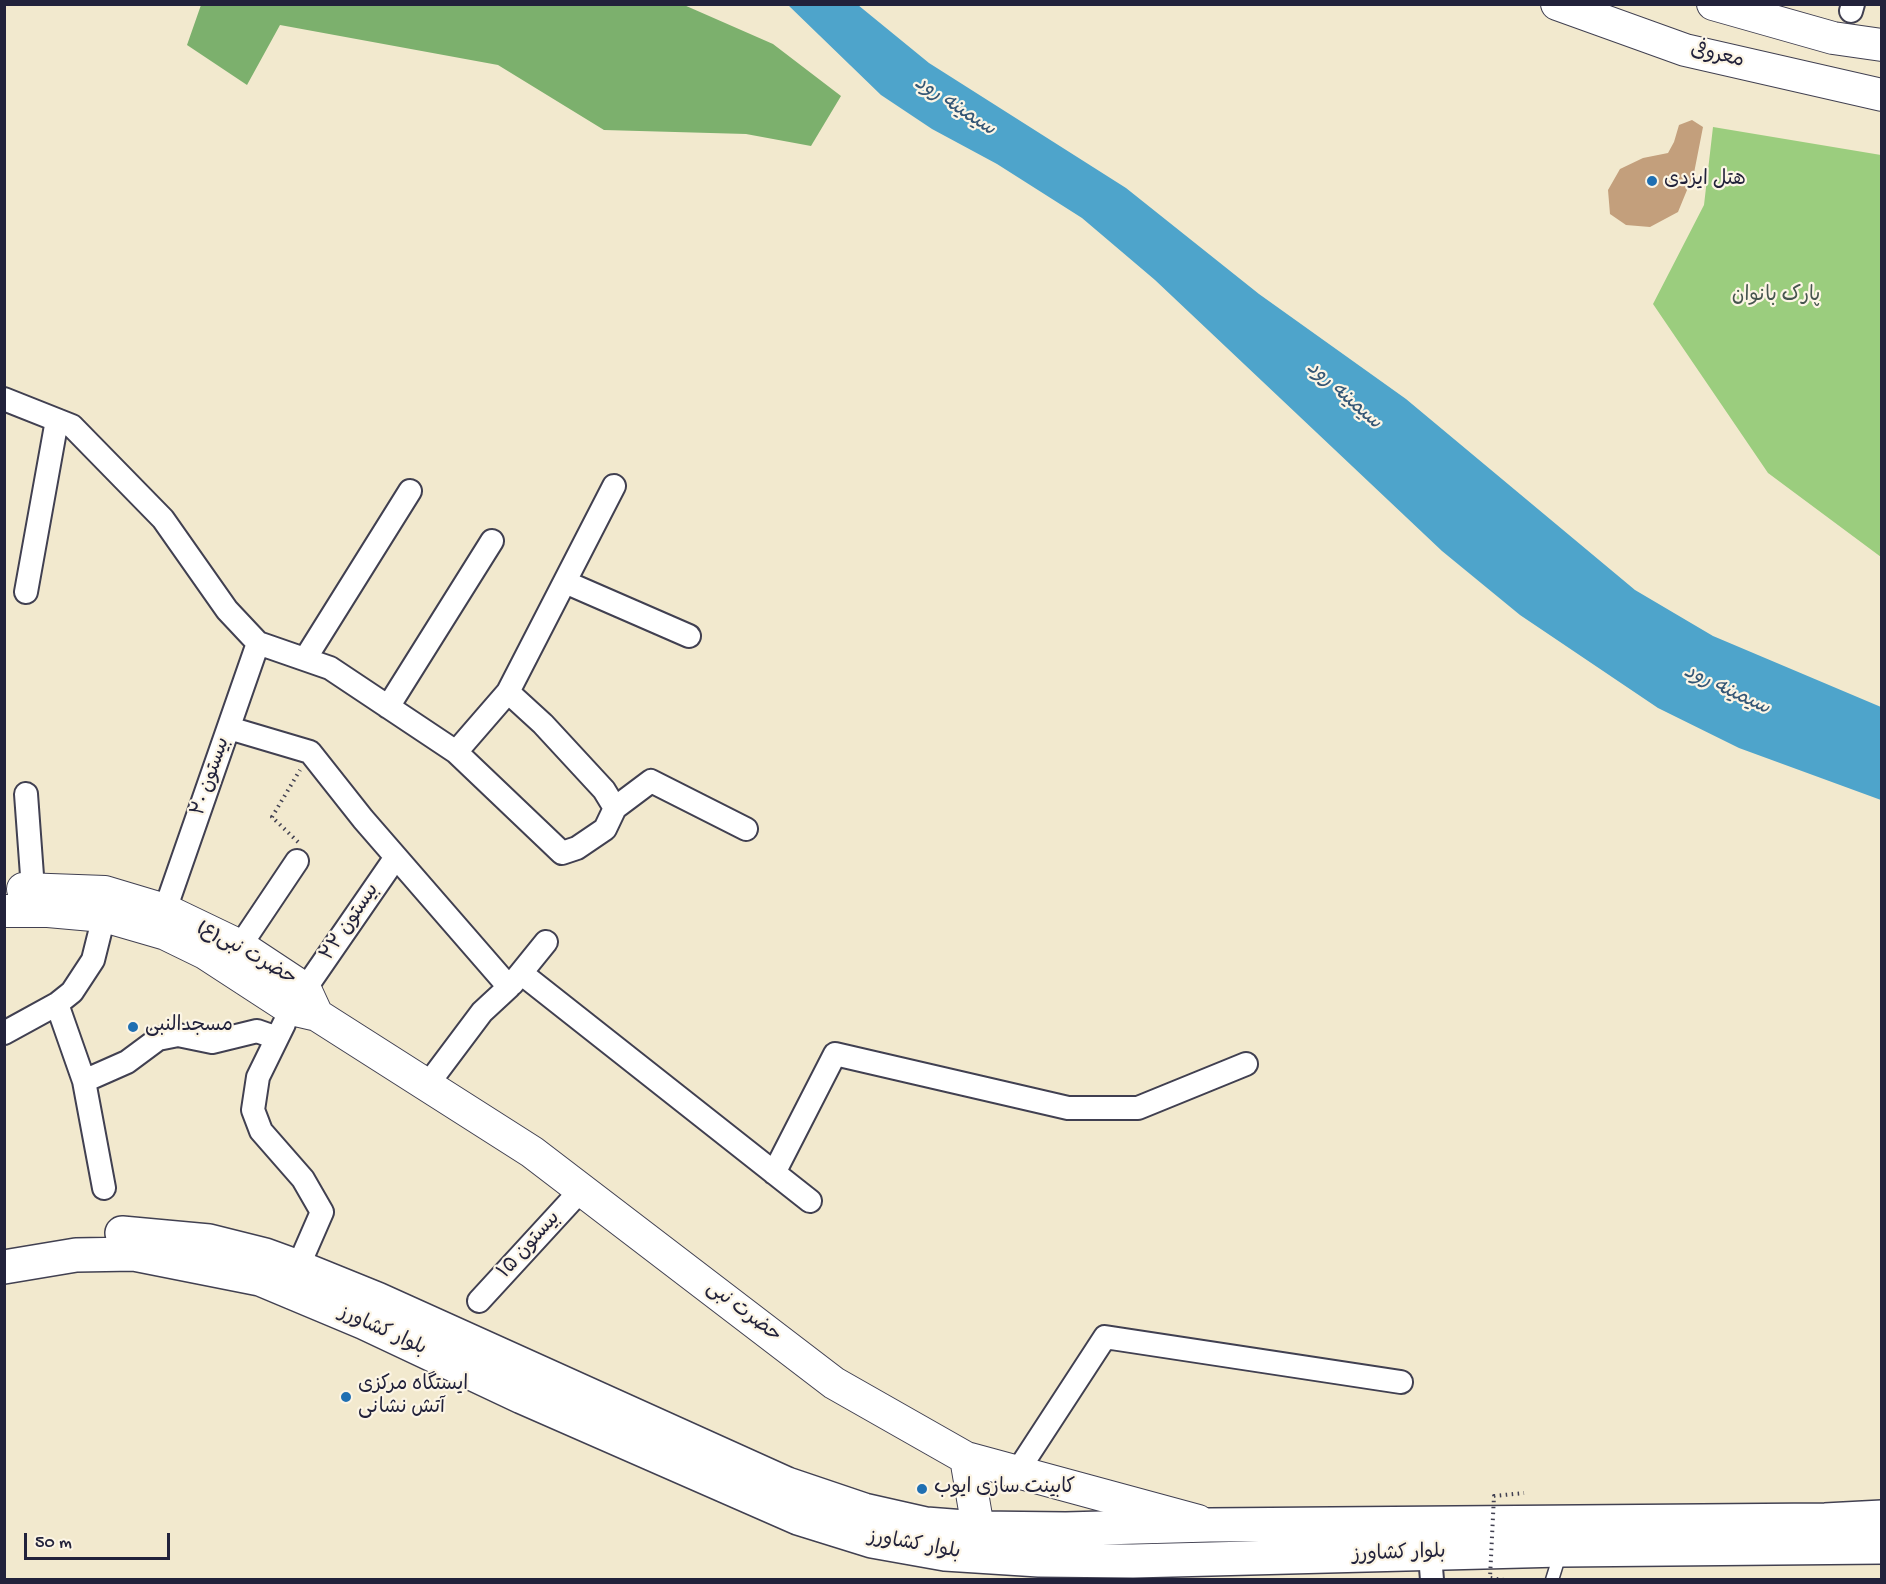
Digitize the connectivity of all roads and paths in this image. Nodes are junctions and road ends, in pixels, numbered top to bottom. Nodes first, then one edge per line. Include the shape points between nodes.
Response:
1 (1557, 4) edge
2 (1713, 4) edge
3 (1881, 45) edge
4 (1881, 95) edge
5 (4, 399) edge
6 (57, 420) junction
7 (614, 486) dead end
8 (410, 491) dead end
9 (492, 541) dead end
10 (565, 582) junction
11 (26, 591) dead end
12 (689, 636) dead end
13 (258, 643) junction
14 (305, 660) junction
15 (508, 693) junction
16 (388, 707) junction
17 (229, 728) junction
18 (310, 752) junction
19 (456, 752) junction
20 (26, 794) dead end
21 (615, 808) junction
22 (746, 829) dead end
23 (396, 857) junction
24 (297, 861) joint
25 (19, 889) edge
26 (165, 910) junction
27 (4, 911) edge
28 (104, 916) junction
29 (546, 942) dead end
30 (240, 946) junction
31 (515, 980) junction
32 (57, 1004) junction
33 (305, 1004) junction
34 (4, 1033) edge
35 (277, 1038) junction
36 (1246, 1064) dead end
37 (84, 1081) junction
38 (428, 1084) junction
39 (774, 1173) junction
40 (104, 1188) dead end
41 (581, 1190) junction
42 (810, 1201) dead end
43 (4, 1247) edge
44 (4, 1267) edge
45 (298, 1267) junction
46 (479, 1301) dead end
47 (371, 1311) junction
48 (1401, 1382) dead end
49 (966, 1458) junction
50 (1017, 1472) junction
51 (1524, 1493) dead end
52 (1881, 1517) edge
53 (1210, 1525) junction
54 (978, 1528) junction
55 (1881, 1547) edge
56 (1556, 1565) edge
57 (1431, 1567) edge
58 (1504, 1580) edge

1 - 4 street, معروفی via 1685,50
2 - 3 street via 1833,38
5 - 6 street
6 - 11 street
6 - 13 street via 72,426 163,519 227,610
7 - 10 street
8 - 14 street
9 - 16 street
10 - 12 street
10 - 15 street
13 - 14 street
13 - 17 street, بیستون ۲۰
14 - 16 street via 330,668
15 - 19 street
15 - 21 street via 543,724 604,790
16 - 19 street
17 - 18 street
17 - 26 street, بیستون ۲۰
18 - 23 street
18 - 24 path via 272,817 298,841
19 - 21 street via 562,853 605,829
20 - 25 street
21 - 22 street via 651,781
23 - 31 street
23 - 33 street, بیستون ۲۲
24 - 30 street
25 - 26 street, حضرت نبی(ع) via 105,892
26 - 30 street, حضرت نبی(ع)
27 - 28 street, حضرت نبی(ع)
28 - 32 street via 93,960 72,992
28 - 33 street, حضرت نبی(ع) via 166,934
29 - 31 street
30 - 33 street, حضرت نبی(ع)
31 - 38 street via 482,1012
31 - 39 street
32 - 34 street
32 - 37 street
33 - 35 street, بیستون ۲۲
33 - 38 street, حضرت نبی
35 - 37 street via 257,1031 212,1042 178,1035 158,1038 128,1062
35 - 45 street, بیستون ۲۲ via 258,1077 254,1110 261,1131 303,1179 322,1212
36 - 39 street via 1138,1108 1068,1108 835,1054
37 - 40 street
38 - 41 street, حضرت نبی via 532,1152
39 - 42 street
41 - 46 street, بیستون ۱۵
41 - 49 street, حضرت نبی via 834,1383
43 - 45 main road, بلوار کشاورز via 73,1234 141,1233 208,1241
44 - 47 main road, بلوار کشاورز via 76,1255 134,1254 260,1279
45 - 47 main road, بلوار کشاورز
47 - 54 main road, بلوار کشاورز via 787,1484 926,1524
47 - 57 main road, بلوار کشاورز via 522,1397 798,1518 872,1541 945,1554 1039,1560
48 - 50 street via 1105,1337
49 - 50 street, حضرت نبی
49 - 54 street
50 - 53 street, حضرت نبی
51 - 58 path, bridge via 1494,1496 1490,1578
52 - 53 main road, بلوار کشاورز
53 - 54 main road, بلوار کشاورز
55 - 56 main road, بلوار کشاورز
56 - 57 main road, بلوار کشاورز

